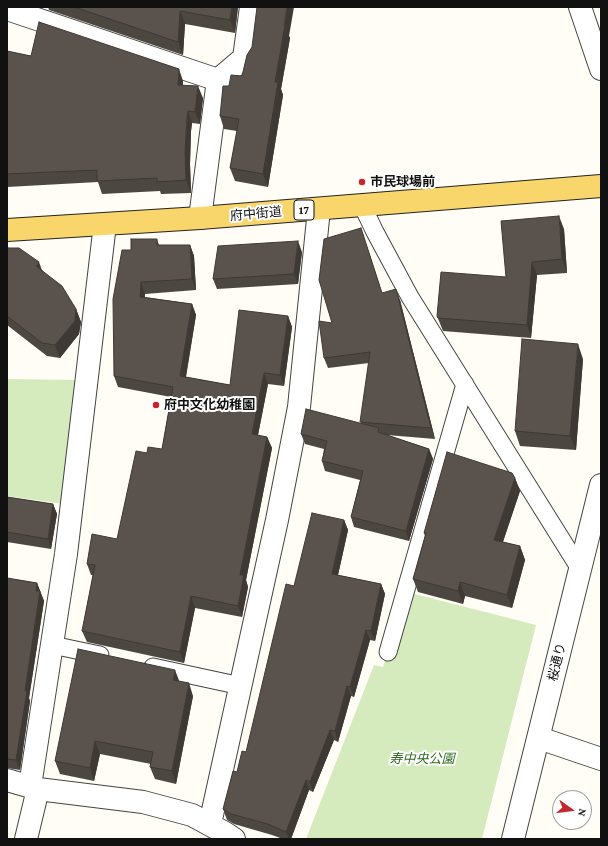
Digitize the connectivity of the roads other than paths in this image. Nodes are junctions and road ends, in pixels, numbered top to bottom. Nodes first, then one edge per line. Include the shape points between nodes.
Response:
1 (251, 7) edge
2 (580, 7) edge
3 (7, 9) edge
4 (601, 69) edge
5 (218, 80) junction
6 (601, 186) edge
7 (362, 205) junction
8 (319, 209) junction
9 (200, 218) junction
10 (105, 224) junction
11 (7, 230) edge
12 (465, 384) junction
13 (601, 485) edge
14 (580, 569) junction
15 (52, 645) junction
16 (388, 652) dead end
17 (112, 658) edge
18 (135, 663) edge
19 (241, 686) junction
20 (539, 738) junction
21 (601, 759) edge
22 (7, 780) edge
23 (34, 787) junction
24 (210, 824) junction
25 (26, 839) edge
26 (234, 839) edge
27 (513, 839) edge

1 - 5 street via 244,58
2 - 4 street
3 - 5 street
5 - 9 street
6 - 7 main road, 府中街道 / 17
7 - 8 main road, 府中街道 / 17
7 - 12 lane via 410,297
8 - 9 main road, 府中街道 / 17
8 - 19 street via 299,407
9 - 10 main road, 府中街道 / 17
10 - 11 main road, 府中街道 / 17
10 - 15 street via 67,547
12 - 14 lane
12 - 16 lane
13 - 14 street, 桜通り
14 - 20 street, 桜通り
15 - 17 lane
15 - 23 street
18 - 19 lane
19 - 24 street
20 - 21 street
20 - 27 street, 桜通り
22 - 23 street
23 - 24 street via 143,802 192,815
23 - 25 street
24 - 26 street

